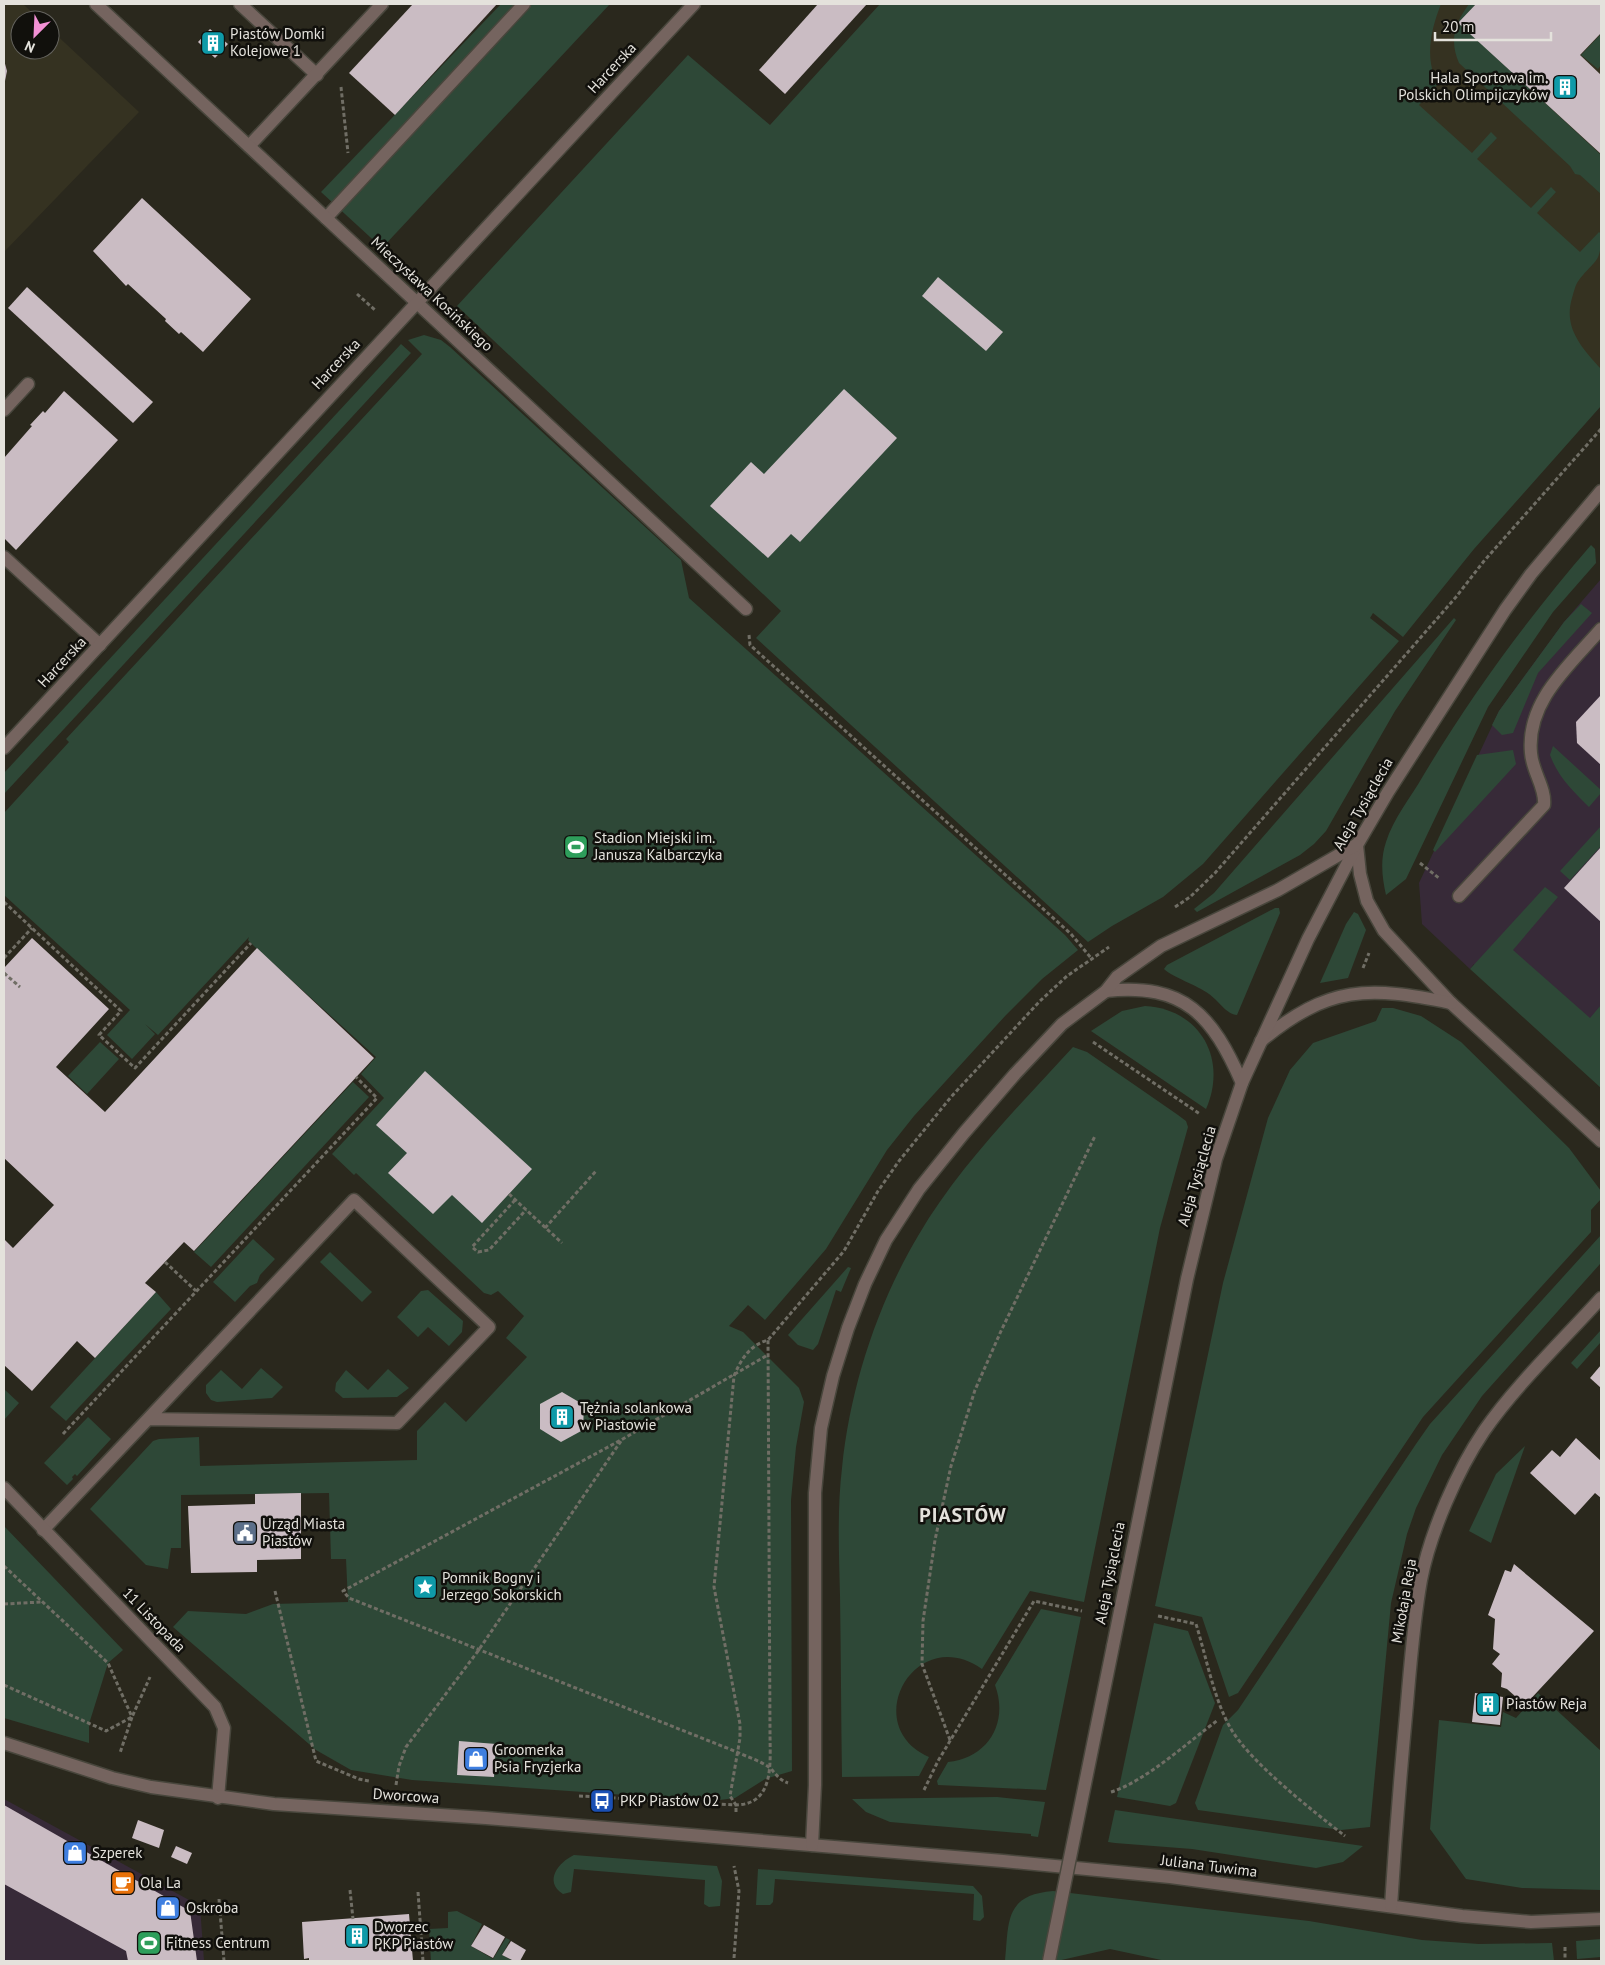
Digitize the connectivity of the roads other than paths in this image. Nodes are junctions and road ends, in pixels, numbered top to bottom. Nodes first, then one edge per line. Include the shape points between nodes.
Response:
1 (96, 4) edge
2 (240, 4) edge
3 (382, 4) edge
4 (524, 4) edge
5 (694, 4) edge
6 (317, 75) junction
7 (249, 146) junction
8 (326, 218) junction
9 (415, 302) junction
10 (28, 384) dead end
11 (4, 410) edge
12 (1601, 491) edge
13 (4, 557) edge
14 (746, 609) road end
15 (1601, 629) edge
16 (100, 645) junction
17 (4, 748) edge
18 (1357, 845) junction
19 (1459, 896) dead end
20 (1106, 991) junction
21 (1451, 1003) junction
22 (1259, 1042) junction
23 (1242, 1083) junction
24 (1601, 1141) edge
25 (1601, 1298) edge
26 (148, 1419) junction
27 (4, 1488) edge
28 (44, 1530) junction
29 (4, 1742) edge
30 (218, 1798) junction
31 (812, 1845) junction
32 (1391, 1906) junction
33 (1601, 1919) edge
34 (1049, 1961) edge

1 - 7 street, Mieczysława Kosińskiego
2 - 6 street
3 - 6 street
4 - 8 street
5 - 9 street, Harcerska
6 - 7 street
7 - 8 street, Mieczysława Kosińskiego
8 - 9 street, Mieczysława Kosińskiego
9 - 14 street, Mieczysława Kosińskiego
9 - 16 street, Harcerska
10 - 11 street
12 - 18 street, Aleja Tysiąclecia via 1505,610 1419,741
13 - 16 street
15 - 19 street via 1549,688 1536,714 1530,741 1531,755 1544,794 1544,805
16 - 17 street, Harcerska
18 - 20 street via 1278,890 1161,946 1132,966
18 - 21 street via 1360,874 1374,915 1384,931
18 - 22 street, Aleja Tysiąclecia
20 - 23 street via 1152,992 1177,999 1196,1010 1213,1028
20 - 31 street via 1062,1024 964,1133 919,1189 886,1240 848,1328 821,1428 815,1493
21 - 22 street via 1391,992 1356,993 1306,1008
21 - 24 street
22 - 23 street, Aleja Tysiąclecia
23 - 34 street, Aleja Tysiąclecia, bridge via 1216,1159 1187,1279
25 - 32 street, Mikołaja Reja via 1484,1431 1455,1482 1439,1521 1421,1578 1412,1642
26 - 26 street via 354,1200 489,1327 397,1423
26 - 28 street
27 - 28 street, 11 Listopada
28 - 30 street, 11 Listopada via 215,1707 224,1728
29 - 30 street, Dworcowa via 122,1780
30 - 31 street, Dworcowa
31 - 32 street, Juliana Tuwima via 1170,1877
32 - 33 street, Juliana Tuwima via 1531,1922

